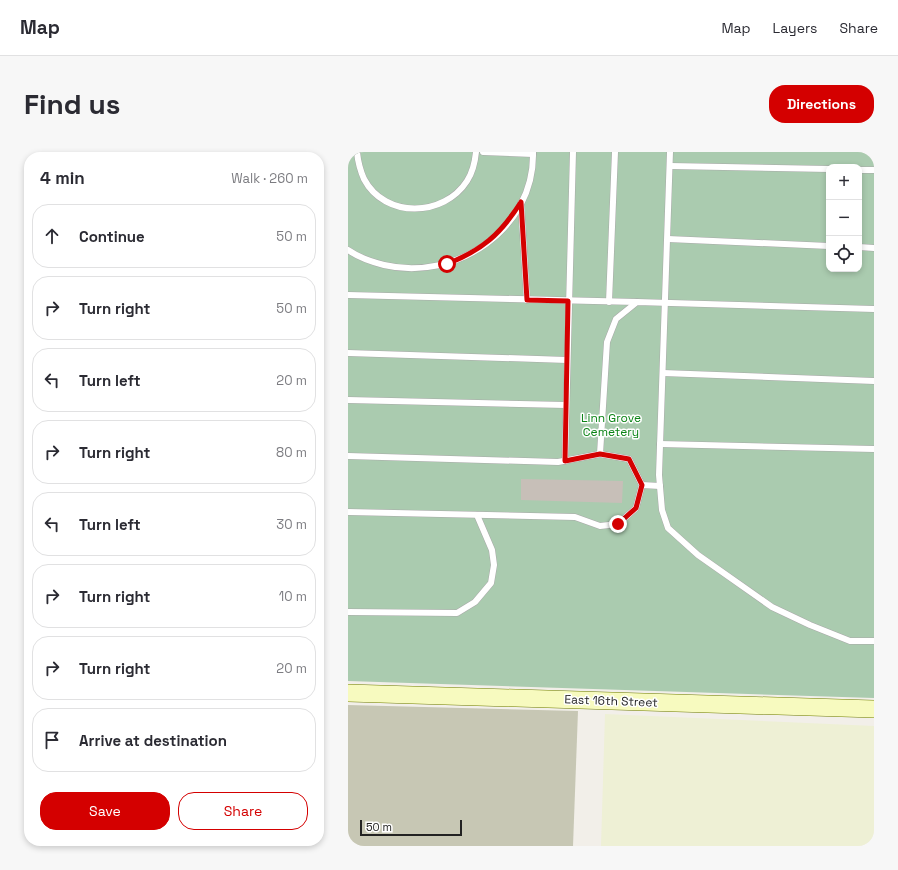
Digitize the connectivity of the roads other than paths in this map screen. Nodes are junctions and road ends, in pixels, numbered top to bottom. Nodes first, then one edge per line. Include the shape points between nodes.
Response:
1 (357, 152) edge
2 (476, 152) edge
3 (483, 152) edge
4 (572, 152) edge
5 (615, 152) edge
6 (670, 152) edge
7 (533, 153) edge
8 (670, 166) junction
9 (826, 169) edge
10 (862, 170) edge
11 (874, 170) edge
12 (521, 202) junction
13 (668, 239) junction
14 (826, 246) edge
15 (862, 247) edge
16 (874, 248) edge
17 (348, 250) edge
18 (348, 296) edge
19 (527, 300) junction
20 (568, 301) junction
21 (609, 302) junction
22 (637, 302) junction
23 (666, 303) junction
24 (874, 309) edge
25 (348, 353) edge
26 (567, 360) junction
27 (663, 373) junction
28 (874, 381) edge
29 (348, 400) edge
30 (566, 405) junction
31 (660, 444) junction
32 (874, 449) edge
33 (600, 454) junction
34 (348, 456) edge
35 (565, 461) junction
36 (642, 485) junction
37 (660, 486) junction
38 (348, 512) edge
39 (478, 515) junction
40 (348, 612) edge
41 (874, 641) edge
42 (348, 693) edge
43 (874, 709) edge

1 - 2 lane via 359,166 374,192 386,201 416,209 446,202 458,193 468,181 474,167
3 - 7 lane
4 - 20 lane
5 - 21 lane
6 - 8 lane
7 - 12 lane via 529,179
8 - 9 lane
8 - 13 lane
10 - 11 lane
12 - 17 lane via 507,223 490,241 470,255 447,264 423,269 398,268 374,263
12 - 19 lane
13 - 14 lane
13 - 23 lane
15 - 16 lane
18 - 19 lane
19 - 20 lane
20 - 21 lane
20 - 26 lane
21 - 22 lane
22 - 23 lane
22 - 33 lane via 616,319 607,342
23 - 24 lane
23 - 27 lane
25 - 26 lane
26 - 30 lane
27 - 28 lane
27 - 31 lane
29 - 30 lane
30 - 35 lane
31 - 32 lane
31 - 37 lane
33 - 35 lane
33 - 36 lane via 629,459
34 - 35 lane
36 - 37 lane
36 - 39 lane via 636,508 618,524 600,526 575,518
37 - 41 lane via 662,510 668,528 698,555 772,607 850,641
38 - 39 lane
39 - 40 lane via 492,550 494,565 490,584 476,602 457,613
42 - 43 street, East 16th Street

